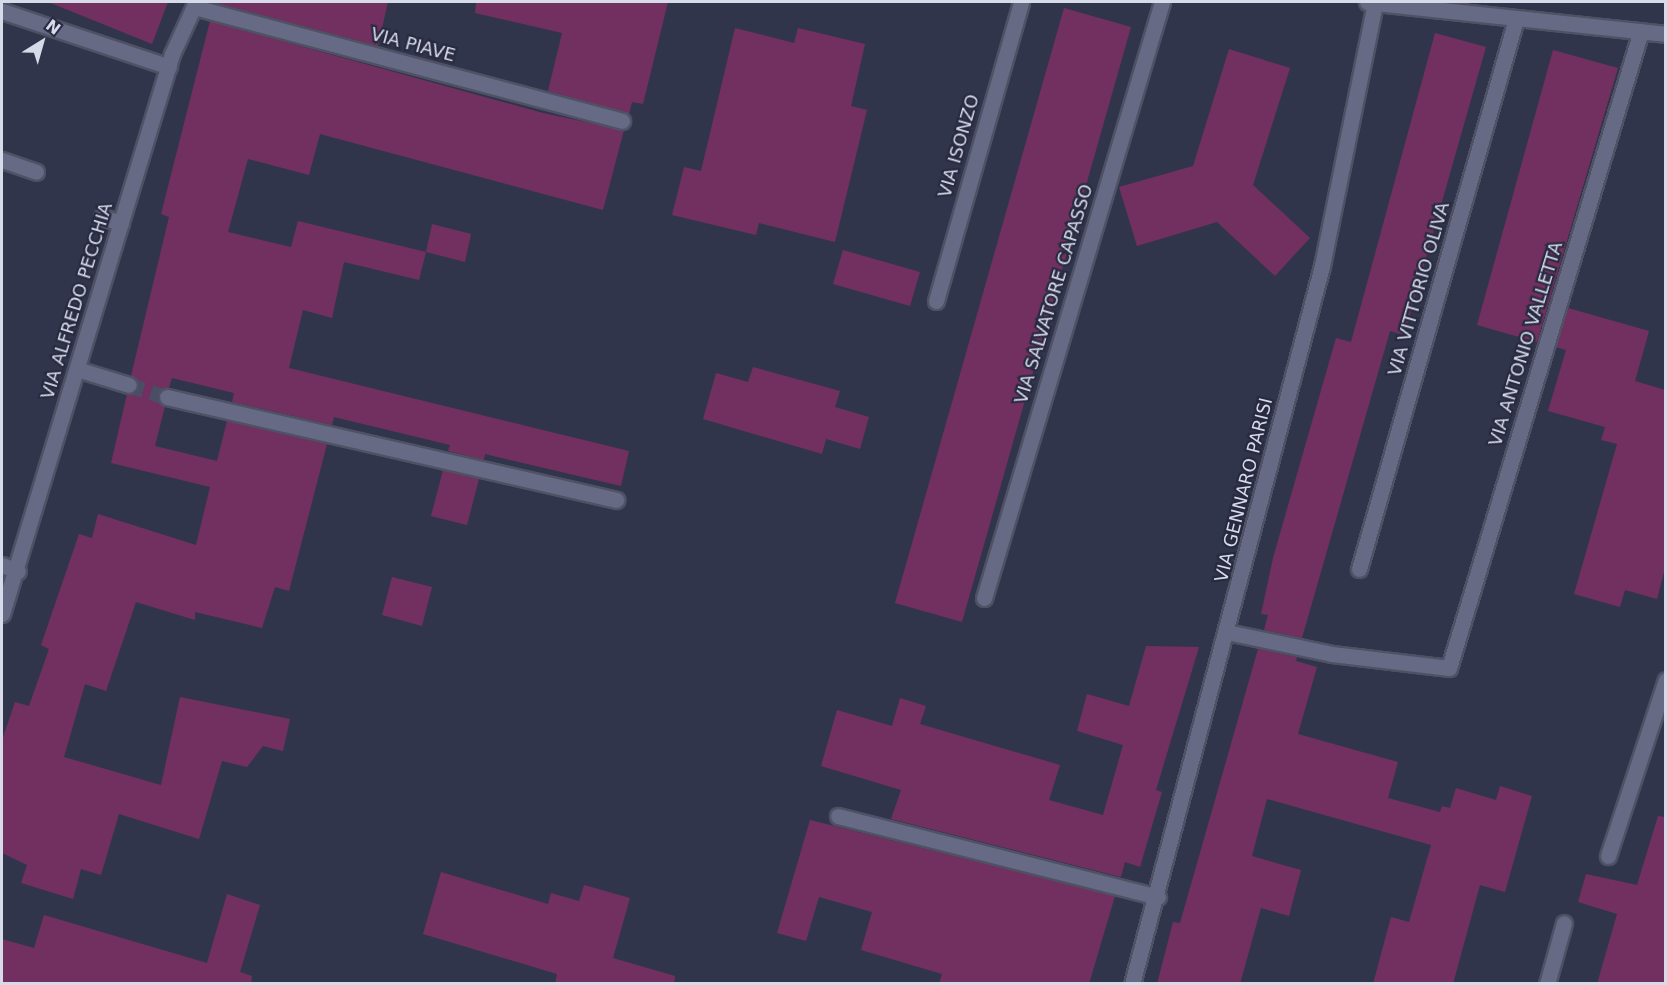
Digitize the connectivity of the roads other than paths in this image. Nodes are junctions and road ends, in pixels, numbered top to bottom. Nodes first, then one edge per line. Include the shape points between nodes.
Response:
1 (1021, 2) edge
2 (1162, 2) edge
3 (1372, 2) edge
4 (195, 4) edge
5 (2, 11) edge
6 (1516, 19) junction
7 (1641, 31) junction
8 (1665, 34) edge
9 (169, 68) junction
10 (622, 121) dead end
11 (2, 160) edge
12 (36, 172) dead end
13 (102, 217) dead end
14 (121, 223) junction
15 (936, 301) dead end
16 (77, 369) junction
17 (129, 385) tunnel mouth
18 (167, 397) tunnel mouth
19 (616, 500) dead end
20 (2, 565) edge
21 (1359, 569) dead end
22 (18, 571) junction
23 (984, 598) dead end
24 (2, 614) edge
25 (1227, 632) junction
26 (1665, 680) edge
27 (838, 816) dead end
28 (1608, 856) dead end
29 (1158, 897) junction
30 (1564, 923) dead end
31 (1132, 984) edge
32 (1547, 984) edge

1 - 15 street, VIA ISONZO
2 - 23 street, VIA SALVATORE CAPASSO
3 - 6 street
3 - 25 street, VIA GENNARO PARISI via 1322,266
4 - 9 street, VIA ALFREDO PECCHIA
4 - 10 street, VIA PIAVE
5 - 9 street
6 - 7 street
6 - 21 street, VIA VITTORIO OLIVA
7 - 8 street
7 - 25 street, VIA ANTONIO VALLETTA via 1449,668 1332,654
9 - 14 street, VIA ALFREDO PECCHIA
11 - 12 street
13 - 14 street
14 - 16 street, VIA ALFREDO PECCHIA
16 - 17 street
16 - 22 street, VIA ALFREDO PECCHIA
18 - 19 street
20 - 22 street
22 - 24 street, VIA ALFREDO PECCHIA
25 - 29 street, VIA GENNARO PARISI
26 - 28 street
27 - 29 street
29 - 31 street, VIA GENNARO PARISI
30 - 32 street

